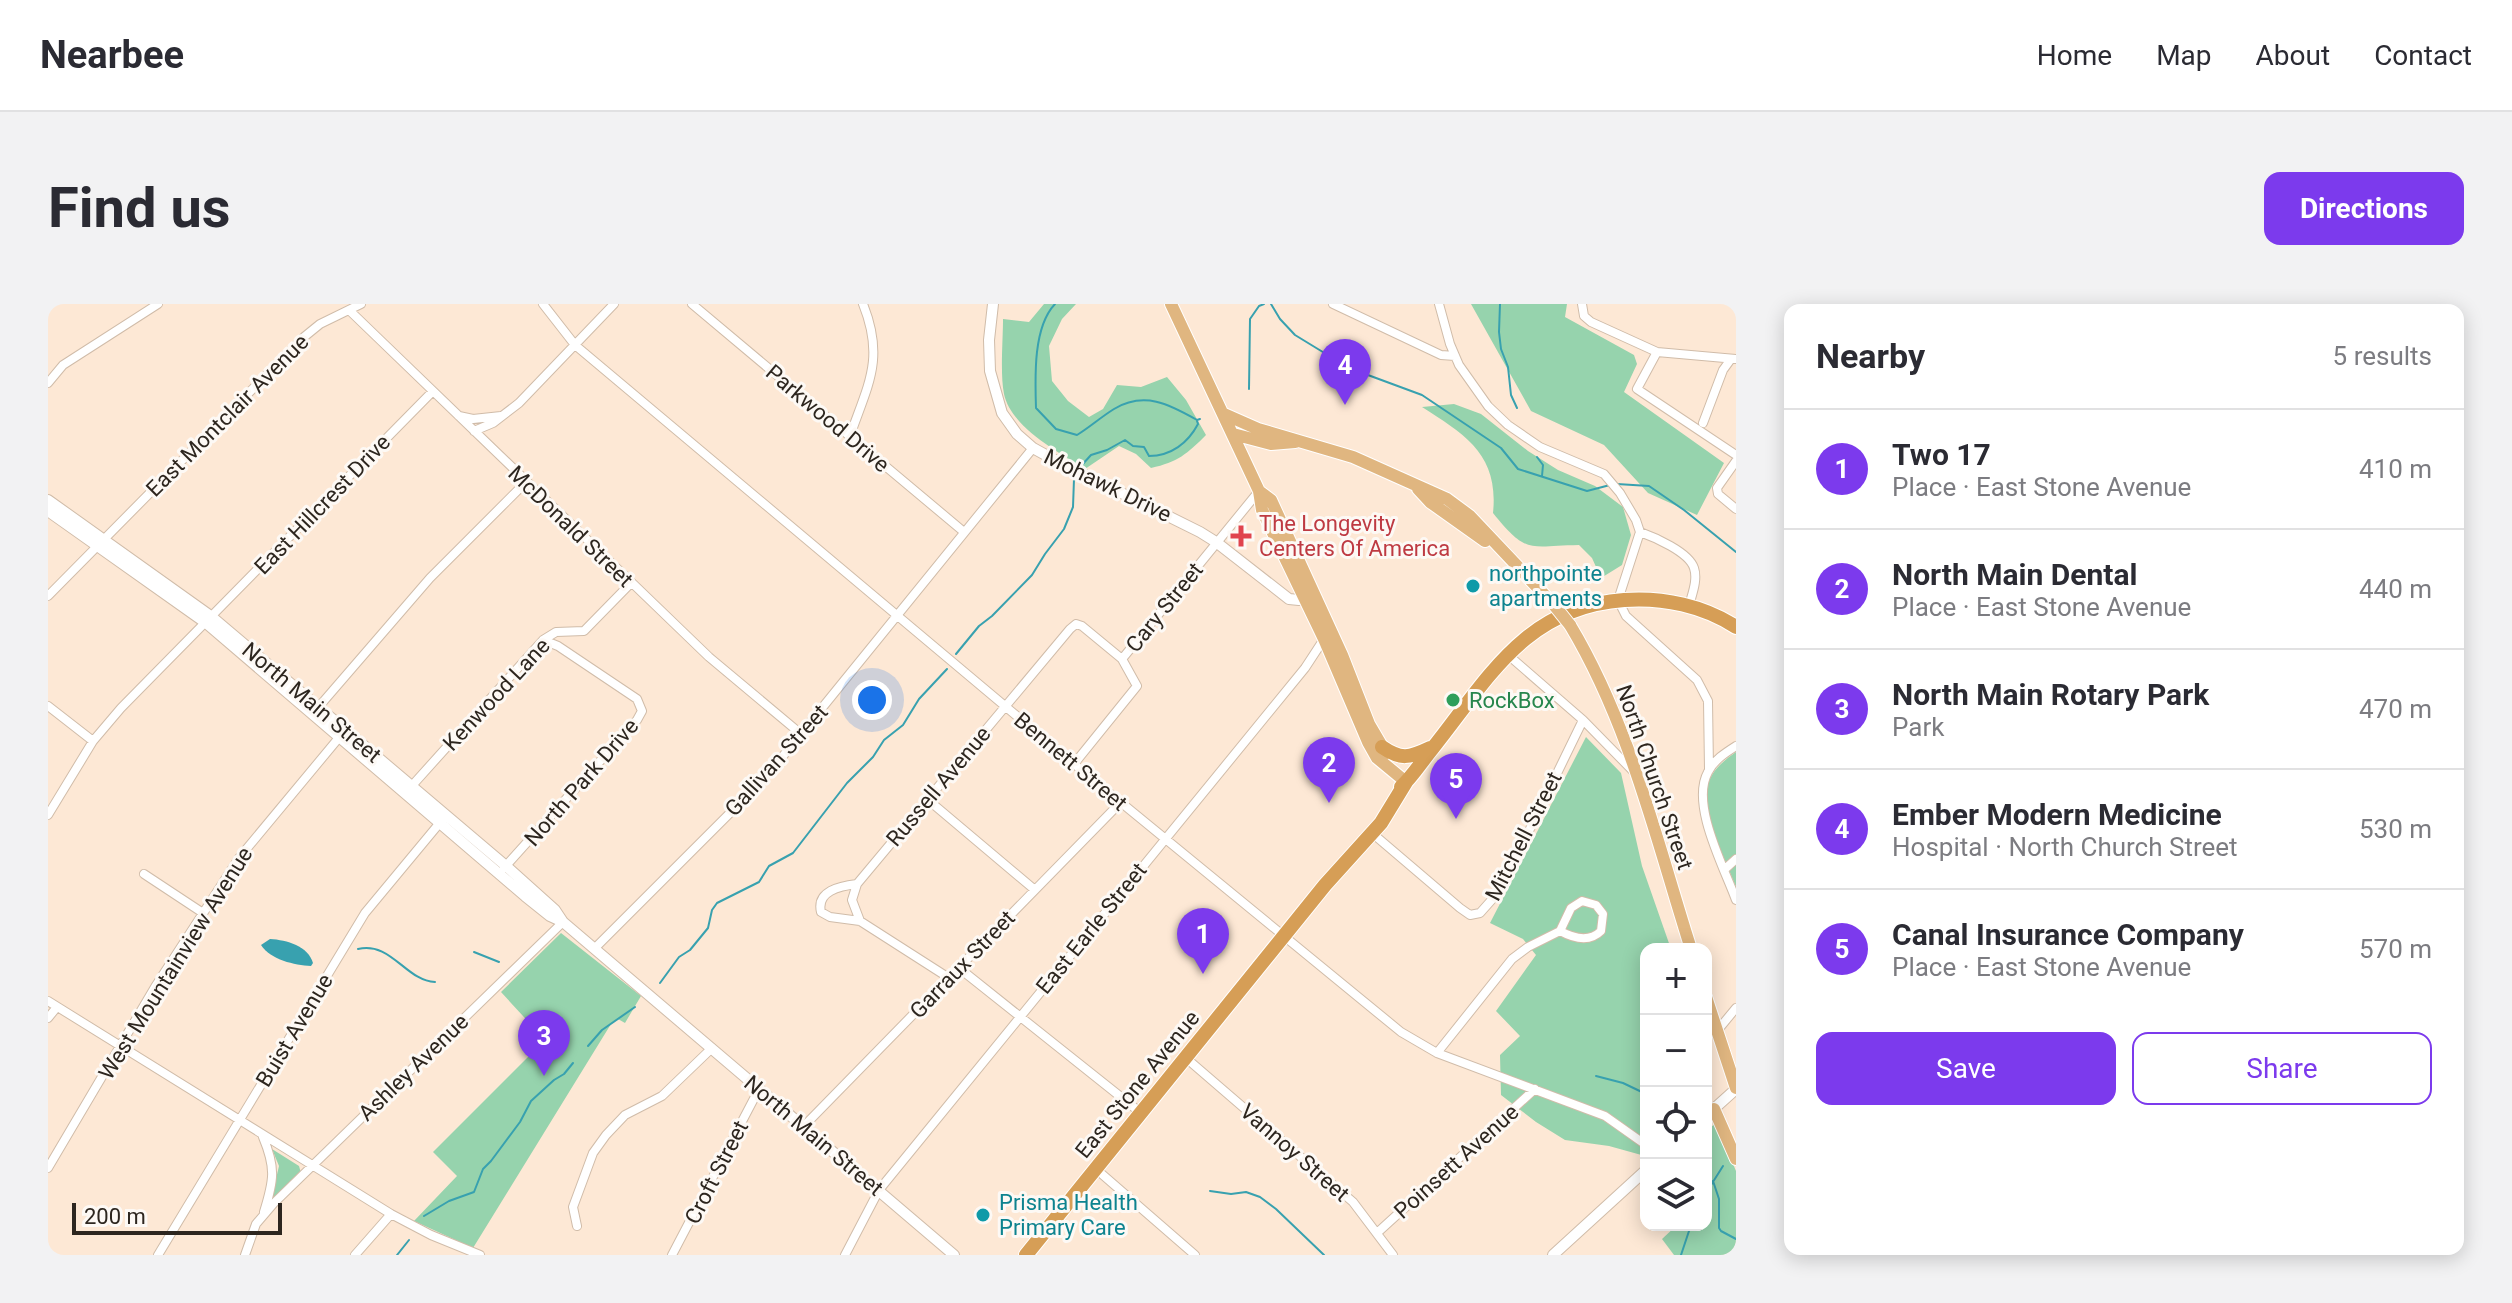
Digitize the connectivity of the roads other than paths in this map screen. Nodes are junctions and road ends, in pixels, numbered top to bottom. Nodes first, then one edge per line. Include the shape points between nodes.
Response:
1 (158, 304) edge
2 (361, 304) edge
3 (543, 304) edge
4 (614, 304) edge
5 (692, 304) edge
6 (863, 304) edge
7 (993, 304) edge
8 (1171, 304) edge
9 (1333, 304) edge
10 (1439, 304) edge
11 (1582, 304) edge
12 (349, 310) junction
13 (575, 345) junction
14 (1657, 352) junction
15 (1455, 356) junction
16 (1733, 359) edge
17 (48, 383) edge
18 (433, 391) junction
19 (1224, 414) junction
20 (458, 416) junction
21 (502, 416) junction
22 (1703, 423) dead end
23 (474, 431) junction
24 (1233, 434) junction
25 (850, 436) junction
26 (1302, 441) junction
27 (1033, 448) junction
28 (1736, 458) edge
29 (526, 482) junction
30 (1417, 487) junction
31 (1259, 491) junction
32 (48, 500) edge
33 (1439, 509) junction
34 (1736, 509) edge
35 (48, 511) edge
36 (964, 532) junction
37 (1485, 532) junction
38 (1640, 532) junction
39 (100, 542) junction
40 (1216, 542) junction
41 (1506, 552) junction
42 (631, 583) junction
43 (48, 596) edge
44 (1310, 596) junction
45 (1618, 600) junction
46 (1689, 606) junction
47 (899, 615) junction
48 (209, 620) junction
49 (1736, 627) edge
50 (1324, 639) junction
51 (543, 640) junction
52 (1507, 654) junction
53 (1122, 659) junction
54 (1335, 664) junction
55 (1305, 668) junction
56 (48, 706) edge
57 (1006, 707) junction
58 (315, 711) junction
59 (1583, 720) junction
60 (343, 734) junction
61 (801, 734) junction
62 (93, 741) junction
63 (1736, 746) edge
64 (1382, 747) junction
65 (1434, 747) junction
66 (1074, 764) junction
67 (1709, 769) junction
68 (1637, 775) junction
69 (1406, 782) junction
70 (408, 790) junction
71 (927, 799) junction
72 (1121, 802) junction
73 (48, 815) edge
74 (443, 819) junction
75 (1372, 833) junction
76 (1165, 839) junction
77 (1736, 859) edge
78 (1341, 866) junction
79 (1725, 869) junction
80 (503, 870) junction
81 (144, 874) dead end
82 (857, 884) junction
83 (1035, 890) junction
84 (1736, 900) edge
85 (203, 913) junction
86 (860, 921) junction
87 (563, 922) junction
88 (1560, 931) junction
89 (1285, 935) junction
90 (1689, 943) edge
91 (595, 948) junction
92 (959, 968) junction
93 (949, 978) junction
94 (48, 1001) edge
95 (57, 1007) junction
96 (1736, 1008) edge
97 (1712, 1015) edge
98 (1020, 1016) junction
99 (48, 1018) edge
100 (1717, 1031) junction
101 (121, 1047) junction
102 (712, 1048) junction
103 (1437, 1053) junction
104 (1186, 1058) junction
105 (1735, 1085) edge
106 (759, 1089) junction
107 (1535, 1089) junction
108 (1712, 1110) edge
109 (1141, 1113) junction
110 (1712, 1116) edge
111 (240, 1121) junction
112 (804, 1126) junction
113 (263, 1136) junction
114 (1640, 1141) edge
115 (1736, 1159) edge
116 (312, 1166) junction
117 (48, 1168) edge
118 (1096, 1169) junction
119 (1640, 1175) edge
120 (879, 1190) junction
121 (264, 1214) junction
122 (391, 1214) junction
123 (577, 1226) dead end
124 (1377, 1233) junction
125 (158, 1255) edge
126 (245, 1255) edge
127 (355, 1255) edge
128 (480, 1255) edge
129 (672, 1255) edge
130 (845, 1255) edge
131 (954, 1255) edge
132 (1026, 1255) edge
133 (1195, 1255) edge
134 (1393, 1255) edge
135 (1553, 1255) edge

1 - 17 street via 63,365
2 - 12 street, East Montclair Avenue
3 - 13 street, Bennett Street
4 - 13 street
5 - 25 street, Parkwood Drive
6 - 25 street via 873,330 875,357
7 - 27 street, Mohawk Drive via 993,386 1008,423
8 - 19 main road
9 - 15 street via 1441,355
10 - 15 street
11 - 14 street via 1591,322
12 - 18 street, McDonald Street
12 - 39 street, East Montclair Avenue via 304,337
13 - 21 street
13 - 47 street, Bennett Street
14 - 16 street
14 - 28 street via 1637,389
15 - 38 street via 1477,393 1508,425 1551,453 1610,480
16 - 22 street via 1723,370
18 - 20 street, McDonald Street
18 - 48 street, East Hillcrest Drive
19 - 24 main road
19 - 26 main road, North Church Street
20 - 21 street
20 - 23 street, McDonald Street
21 - 23 street
23 - 29 street, McDonald Street
24 - 26 main road, North Church Street via 1271,444
24 - 31 main road
25 - 36 street, Parkwood Drive
26 - 30 main road, North Church Street
27 - 36 street, Gallivan Street
27 - 40 street, Mohawk Drive
28 - 34 street via 1717,488
29 - 42 street, McDonald Street
29 - 58 street via 441,566
30 - 33 main road, North Church Street
30 - 37 main road, North Church Street via 1447,499
31 - 40 street, Cary Street
31 - 44 main road via 1262,510
32 - 39 street, North Main Street
33 - 37 main road via 1449,507
33 - 41 main road, North Church Street
35 - 39 street, North Main Street
36 - 47 street, Gallivan Street
37 - 41 main road, North Church Street
38 - 45 street
38 - 46 street via 1691,562 1695,570
39 - 43 street, East Montclair Avenue
39 - 48 street, North Main Street
40 - 44 street, Mohawk Drive via 1289,599
40 - 53 street, Cary Street
41 - 68 main road, North Church Street, bridge via 1570,625 1613,707
42 - 51 street, Kenwood Lane via 584,631 556,632
42 - 61 street, McDonald Street
44 - 50 main road
44 - 64 main road
45 - 46 highway, East Stone Avenue
45 - 52 highway, East Stone Avenue via 1548,622
45 - 67 street via 1626,616 1697,680 1708,701
46 - 49 highway, East Stone Avenue
47 - 57 street, Bennett Street
47 - 61 street, Gallivan Street
48 - 58 street, North Main Street
48 - 62 street, East Hillcrest Drive
50 - 54 main road
50 - 55 street, East Earle Street
51 - 70 street, Kenwood Lane
51 - 80 street, North Park Drive via 637,699 642,711
52 - 59 street
52 - 65 highway, East Stone Avenue
53 - 57 street, Russell Avenue via 1076,624
53 - 66 street, Cary Street via 1136,681 1135,690
54 - 55 street via 1324,659
54 - 69 main road via 1377,758
55 - 76 street, East Earle Street
56 - 62 street
57 - 66 street, Bennett Street
57 - 71 street, Russell Avenue
58 - 60 street, North Main Street
59 - 68 street
59 - 75 street, Mitchell Street via 1496,895 1474,916
60 - 70 street, North Main Street
60 - 85 street, West Mountainview Avenue via 249,844
61 - 91 street, Gallivan Street via 751,792
62 - 73 street, East Hillcrest Drive
63 - 67 street
64 - 65 highway via 1397,757
64 - 69 main road
65 - 69 highway, East Stone Avenue
66 - 72 street, Bennett Street
67 - 79 street via 1702,802
68 - 90 main road, North Church Street
69 - 75 highway, East Stone Avenue
69 - 78 highway, East Stone Avenue
70 - 74 street, North Main Street
71 - 82 street, Russell Avenue
71 - 83 street
72 - 76 street, Bennett Street
72 - 83 street, Garraux Street
74 - 80 street, North Main Street
74 - 111 street, Buist Avenue via 365,913
75 - 78 highway, East Stone Avenue
76 - 89 street, Bennett Street
76 - 98 street, East Earle Street
77 - 79 street
78 - 89 highway, East Stone Avenue
79 - 84 street
80 - 87 street, North Main Street
81 - 85 street
82 - 86 street via 852,900
82 - 86 street, Russell Avenue via 832,891 819,908 824,916
83 - 92 street, Garraux Street
85 - 101 street, West Mountainview Avenue
86 - 93 street
87 - 91 street, North Main Street
87 - 116 street, Ashley Avenue
88 - 88 street via 1591,938 1601,931 1603,914 1582,901 1571,908
88 - 103 street via 1512,959
89 - 103 street, Bennett Street via 1388,1022
89 - 104 highway, East Stone Avenue
91 - 102 street, North Main Street
92 - 93 street, Garraux Street
92 - 98 street
93 - 112 street, Garraux Street
94 - 95 street
95 - 99 street
95 - 101 street
96 - 100 street
97 - 100 main road
98 - 109 street
98 - 120 street, East Earle Street
100 - 105 main road
101 - 111 street
101 - 117 street, West Mountainview Avenue
102 - 106 street, North Main Street
102 - 123 street via 662,1096 625,1115 606,1135 593,1153 573,1207
103 - 107 street, Bennett Street
104 - 109 highway, East Stone Avenue
104 - 124 street, Vannoy Street via 1353,1202
105 - 108 street
106 - 112 street, North Main Street
106 - 129 street, Croft Street
107 - 114 street, Bennett Street via 1605,1116
107 - 124 street, Poinsett Avenue
109 - 118 highway, East Stone Avenue
110 - 115 main road
111 - 113 street
111 - 125 street, Buist Avenue
112 - 120 street, North Main Street
113 - 116 street
113 - 121 street, Ashley Avenue via 273,1170
116 - 121 street, Ashley Avenue
116 - 122 street
118 - 132 highway, East Stone Avenue
118 - 133 street
119 - 135 street
120 - 130 street, East Earle Street
120 - 131 street, North Main Street
121 - 126 street, Ashley Avenue
122 - 127 street
122 - 128 street
124 - 134 street, Vannoy Street

